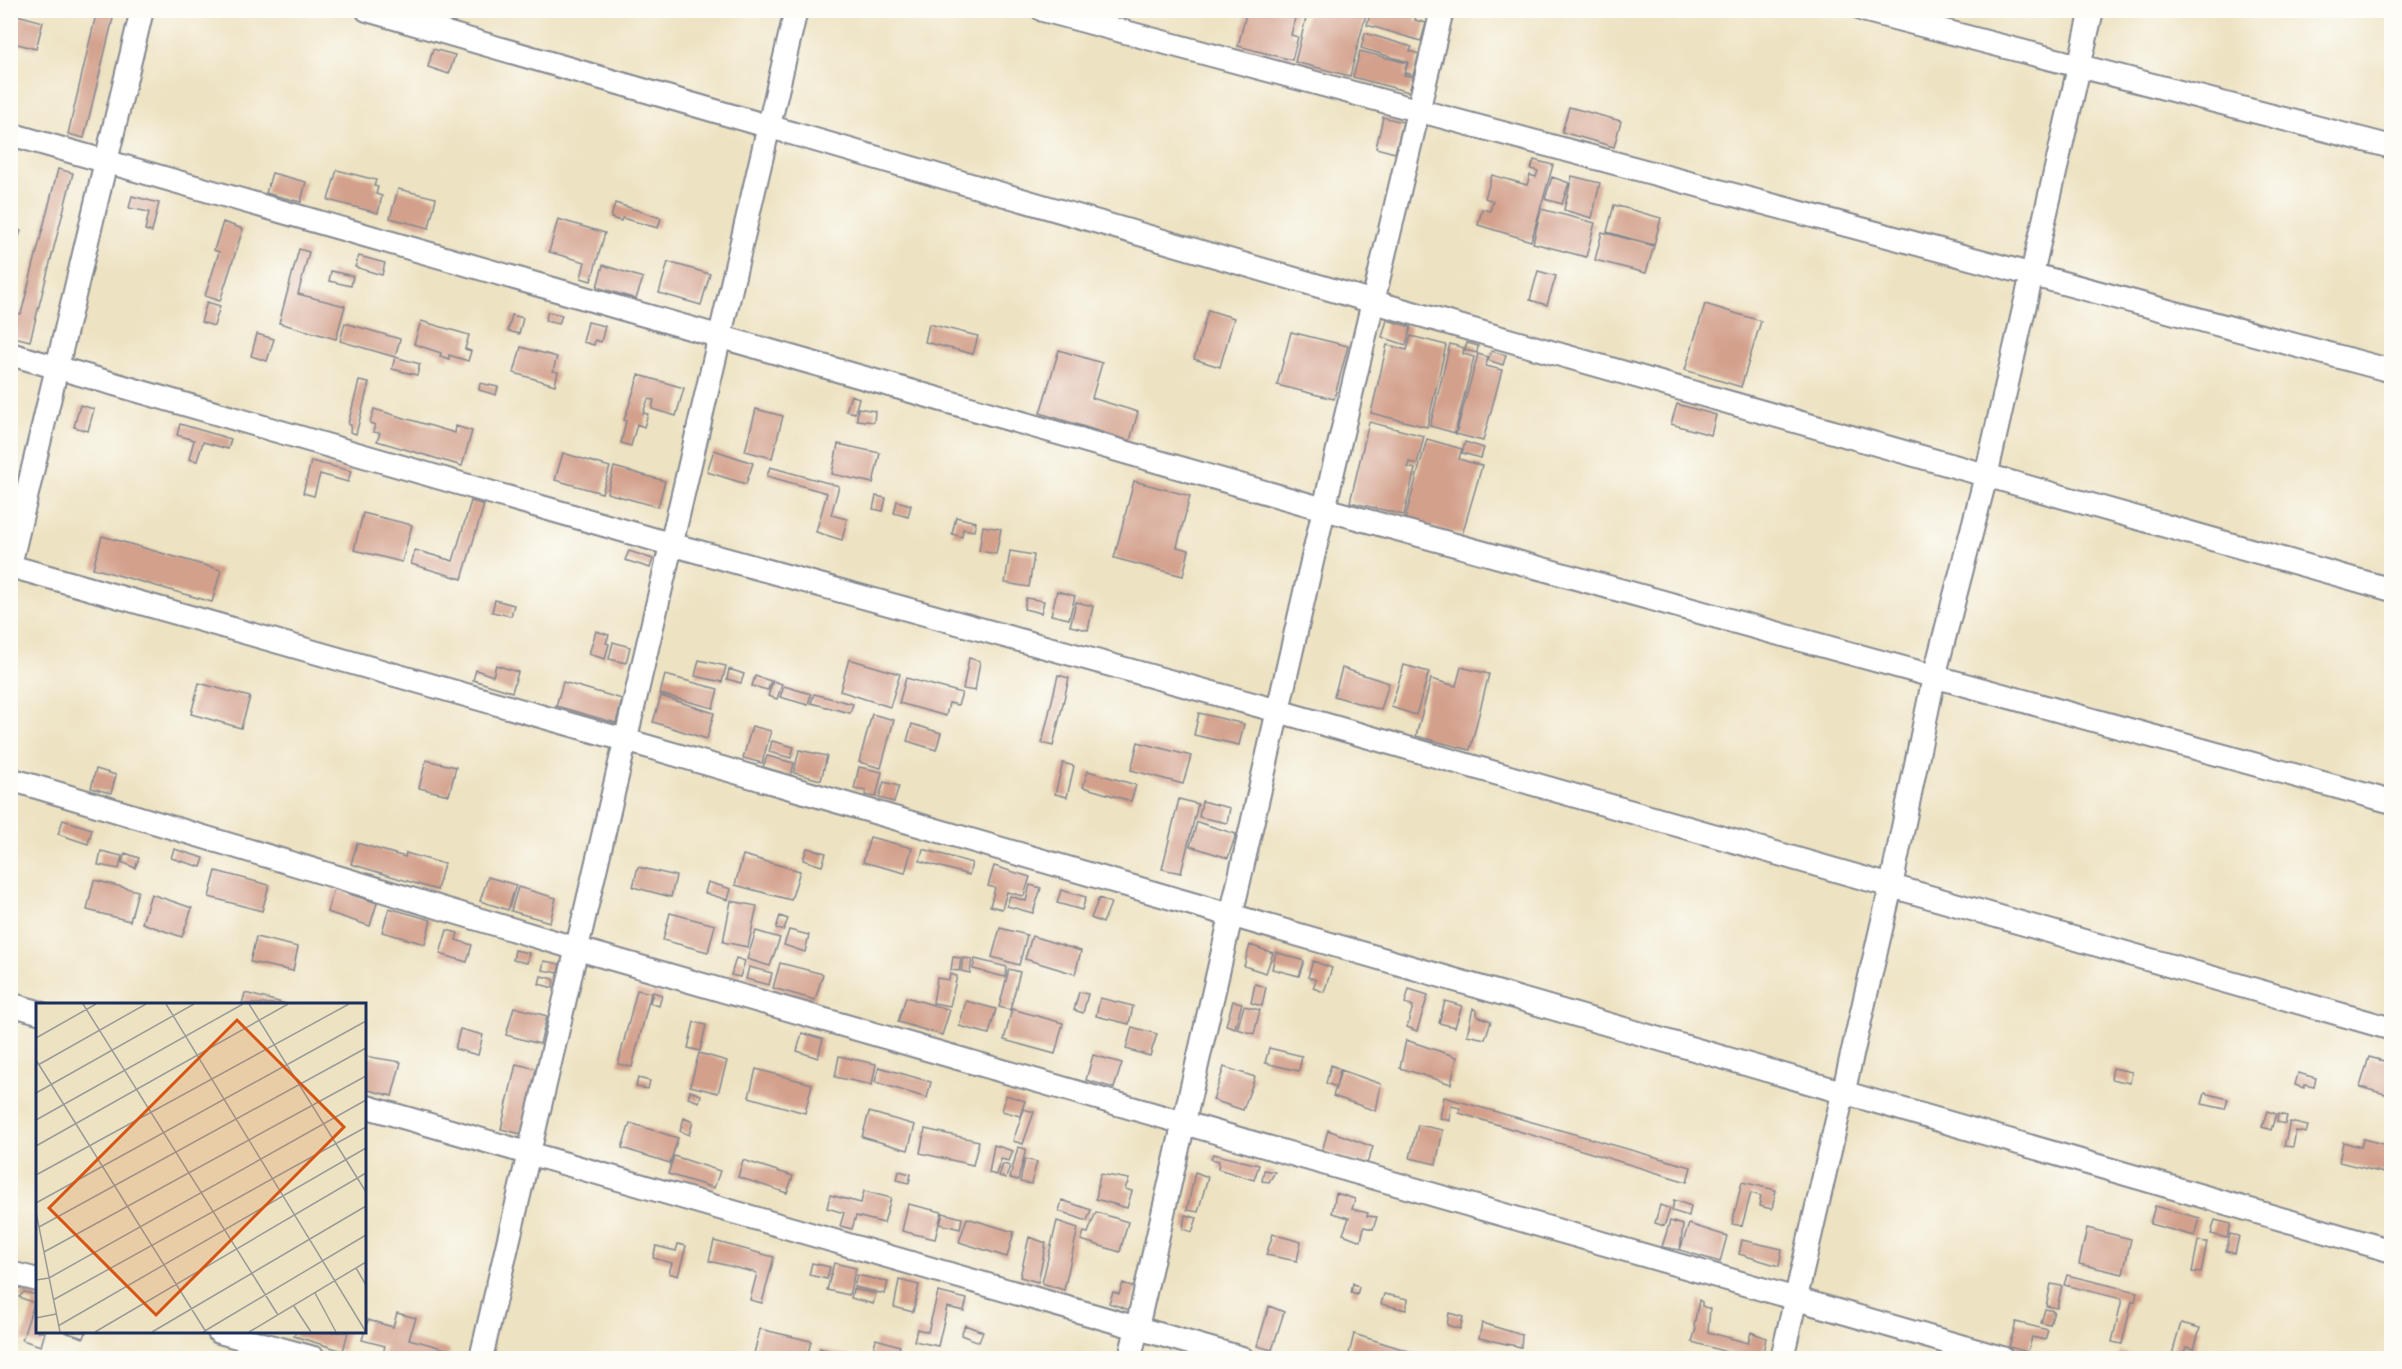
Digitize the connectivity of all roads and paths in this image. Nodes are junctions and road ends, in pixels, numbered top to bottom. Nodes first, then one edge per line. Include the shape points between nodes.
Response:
1 (142, 10) edge
2 (367, 10) edge
3 (796, 10) edge
4 (1043, 10) edge
5 (1443, 10) edge
6 (1863, 10) edge
7 (2092, 10) edge
8 (2079, 66) junction
9 (1419, 111) junction
10 (769, 126) junction
11 (10, 134) edge
12 (2391, 147) edge
13 (105, 162) junction
14 (2032, 275) junction
15 (1374, 302) junction
16 (720, 338) junction
17 (10, 354) edge
18 (57, 369) junction
19 (2391, 372) edge
20 (1986, 476) junction
21 (1324, 509) junction
22 (670, 544) junction
23 (10, 566) edge
24 (2391, 591) edge
25 (1934, 677) junction
26 (1278, 711) junction
27 (626, 740) junction
28 (10, 779) edge
29 (2391, 802) edge
30 (1891, 886) junction
31 (1231, 916) junction
32 (578, 949) junction
33 (10, 1004) edge
34 (36, 1011) edge
35 (2391, 1029) edge
36 (1844, 1091) junction
37 (366, 1107) edge
38 (1183, 1124) junction
39 (530, 1153) junction
40 (2391, 1251) edge
41 (10, 1273) edge
42 (36, 1280) edge
43 (1796, 1299) junction
44 (1137, 1328) junction
45 (223, 1333) edge
46 (314, 1359) edge
47 (481, 1359) edge
48 (1130, 1359) edge
49 (1242, 1359) edge
50 (1782, 1359) edge
51 (2002, 1359) edge

1 - 13 street
2 - 10 street
3 - 10 street
4 - 9 street
5 - 9 street
6 - 8 street
7 - 8 street
8 - 12 street
8 - 14 street
9 - 14 street
9 - 15 street
10 - 15 street
10 - 16 street
11 - 13 street
13 - 16 street
13 - 18 street
14 - 19 street
14 - 20 street
15 - 20 street
15 - 21 street
16 - 21 street
16 - 22 street
17 - 18 street
18 - 22 street
18 - 23 street
20 - 24 street
20 - 25 street
21 - 25 street
21 - 26 street
22 - 26 street
22 - 27 street
23 - 27 street
25 - 29 street
25 - 30 street
26 - 30 street
26 - 31 street
27 - 31 street
27 - 32 street
28 - 32 street
30 - 35 street
30 - 36 street
31 - 36 street
31 - 38 street
32 - 38 street
32 - 39 street
33 - 34 street
36 - 40 street
36 - 43 street
37 - 39 street
38 - 43 street
38 - 44 street
39 - 44 street
39 - 47 street
41 - 42 street
43 - 50 street
43 - 51 street
44 - 48 street
44 - 49 street
45 - 46 street

